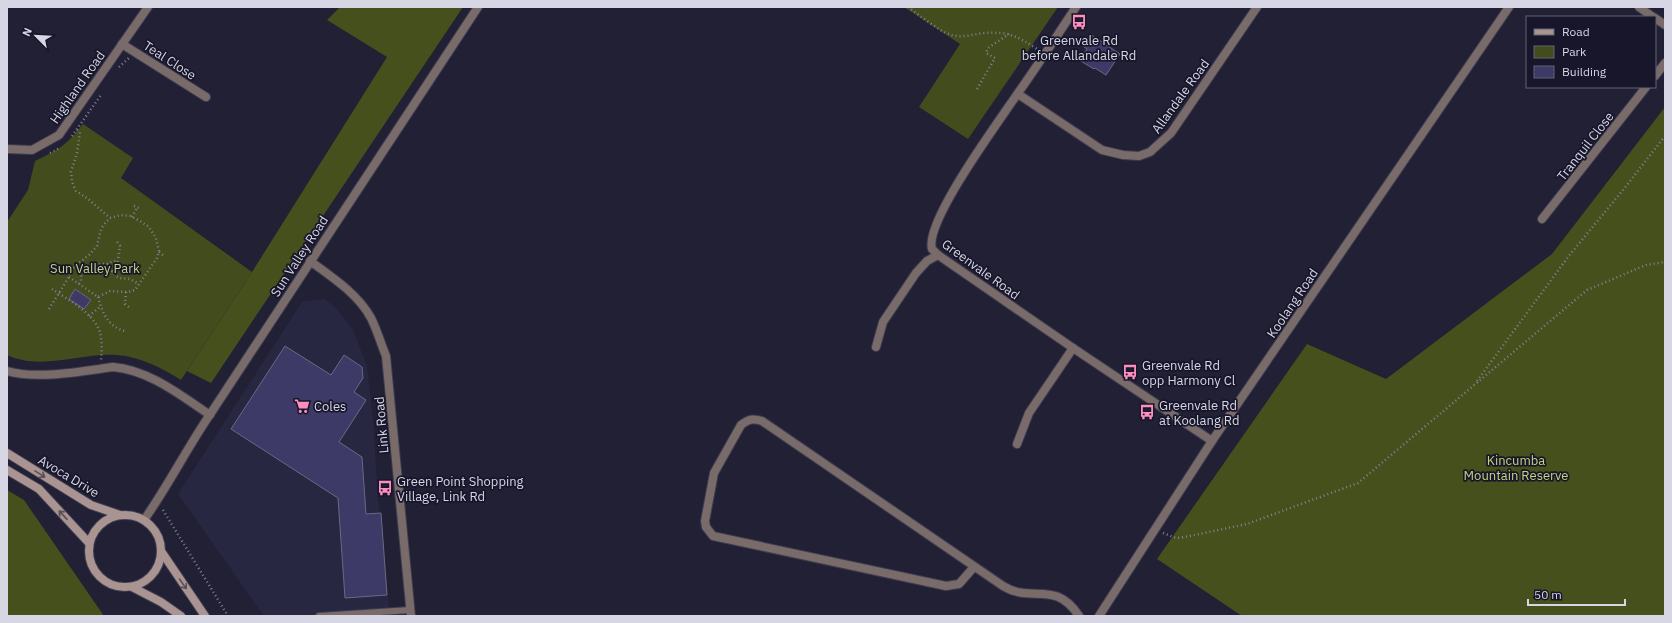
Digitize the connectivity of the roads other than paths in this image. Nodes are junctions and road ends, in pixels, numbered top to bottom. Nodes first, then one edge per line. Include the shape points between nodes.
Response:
1 (148, 7) edge
2 (478, 7) edge
3 (1076, 7) edge
4 (1257, 7) edge
5 (1509, 7) edge
6 (1639, 7) edge
7 (1651, 16) edge
8 (1656, 19) edge
9 (1665, 25) edge
10 (122, 44) junction
11 (1665, 63) edge
12 (1656, 75) edge
13 (1645, 88) edge
14 (1018, 94) junction
15 (206, 98) dead end
16 (7, 149) edge
17 (1542, 219) dead end
18 (938, 255) junction
19 (310, 261) junction
20 (876, 347) dead end
21 (1073, 348) junction
22 (7, 371) edge
23 (210, 415) junction
24 (1212, 441) junction
25 (1017, 444) dead end
26 (7, 453) edge
27 (7, 470) edge
28 (120, 515) junction
29 (144, 520) junction
30 (89, 543) junction
31 (161, 552) junction
32 (974, 566) junction
33 (132, 587) junction
34 (410, 613) edge
35 (181, 616) edge
36 (205, 616) edge
37 (319, 616) edge
38 (1079, 616) edge
39 (1099, 616) edge

1 - 10 street, Highland Road
2 - 19 street, Sun Valley Road
3 - 14 street, Greenvale Road
4 - 14 street, Allandale Road via 1171,133 1150,152 1139,156 1113,154 1102,150
5 - 24 street, Koolang Road
6 - 7 street
8 - 9 street
10 - 15 street, Teal Close
10 - 16 street, Highland Road via 59,135 32,150
11 - 12 street
13 - 17 street, Tranquil Close
14 - 18 street, Greenvale Road via 962,175 945,207 931,240 932,249
18 - 20 street via 927,261 916,273 883,322
18 - 21 street, Greenvale Road
19 - 23 street, Sun Valley Road
19 - 34 street, Link Road via 339,283 365,309 386,356
21 - 24 street, Greenvale Road
21 - 25 street via 1029,413
22 - 23 street via 32,374 123,368 159,382
23 - 29 street, Sun Valley Road
24 - 39 street, Koolang Road
26 -> 28 main road, Avoca Drive via 91,505
30 -> 27 main road, Avoca Drive via 39,489
28 - 29 main road
28 - 30 main road via 101,524
29 - 31 main road via 159,539
30 - 33 main road via 91,566 98,576 120,588
31 - 33 main road via 158,565 146,581
31 -> 36 main road
32 - 32 street via 762,421 754,419 741,424 714,473 705,521 713,536 946,586 959,584
32 - 38 street via 1012,590 1046,593 1058,597 1070,603
33 - 35 main road
34 - 37 lane

